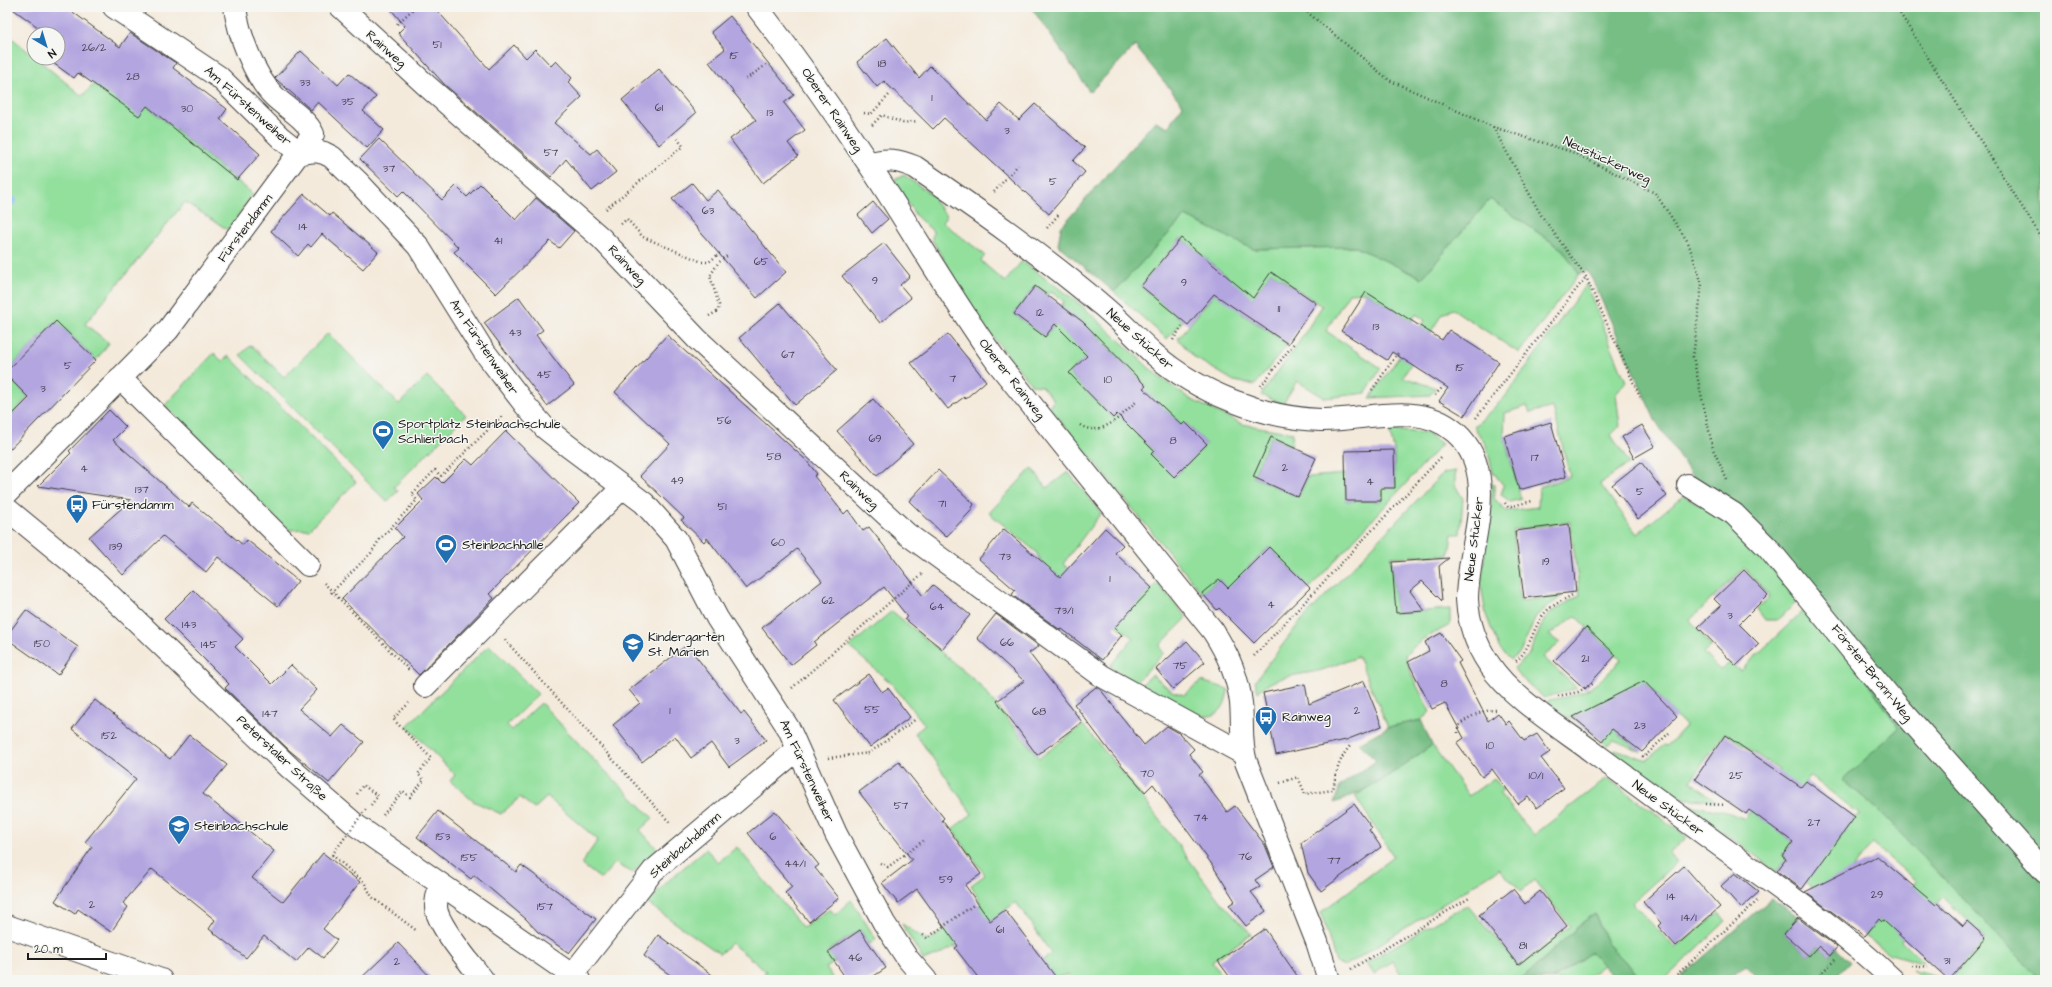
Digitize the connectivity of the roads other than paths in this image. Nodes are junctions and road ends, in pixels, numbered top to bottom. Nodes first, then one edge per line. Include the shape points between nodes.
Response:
1 (114, 7) edge
2 (235, 7) edge
3 (340, 7) edge
4 (757, 7) edge
5 (300, 153) junction
6 (869, 164) junction
7 (120, 378) junction
8 (1688, 485) dead end
9 (624, 486) junction
10 (7, 493) edge
11 (9, 514) edge
12 (308, 565) dead end
13 (425, 686) road end
14 (1244, 754) junction
15 (802, 758) junction
16 (2045, 872) edge
17 (440, 885) junction
18 (7, 926) edge
19 (576, 977) edge
20 (1329, 979) edge
21 (161, 980) edge
22 (483, 980) edge
23 (926, 980) edge
24 (1893, 980) edge

1 - 5 street, Am Fürstenweiher via 220,77 281,138
2 - 5 street, Am Fürstenweiher via 242,37 262,81 314,134
3 - 14 street, Rainweg via 601,238 680,322 907,534 1102,676
4 - 6 street, Oberer Rainweg via 798,61
5 - 7 street, Fürstendamm via 182,313
5 - 9 street, Am Fürstenweiher via 316,151 332,157 406,232 427,259 483,350 519,398 546,428
6 - 14 street, Oberer Rainweg via 992,356 1221,643 1237,683 1241,703
6 - 24 street, Neue Stücker via 886,159 915,167 1075,283 1169,366 1227,399 1264,412 1323,420 1413,415 1436,420 1453,430 1465,444 1477,470 1480,488 1468,578 1467,602 1471,624 1479,647 1500,679 1641,788 1825,921
7 - 10 street, Fürstendamm
7 - 12 street
8 - 16 street, Förster-Bronn-Weg via 1734,514 1768,548 1895,703
9 - 13 street
9 - 15 street, Am Fürstenweiher via 644,503 676,539 717,618 777,708
11 - 17 street, Peterstaler Straße via 97,583 357,826
14 - 20 street
15 - 19 street, Steinbachdamm via 686,841 653,871
15 - 23 street, Am Fürstenweiher via 836,834 853,865 903,952
17 - 19 street, Peterstaler Straße
17 - 22 street via 436,899 437,914 445,929
18 - 21 street

